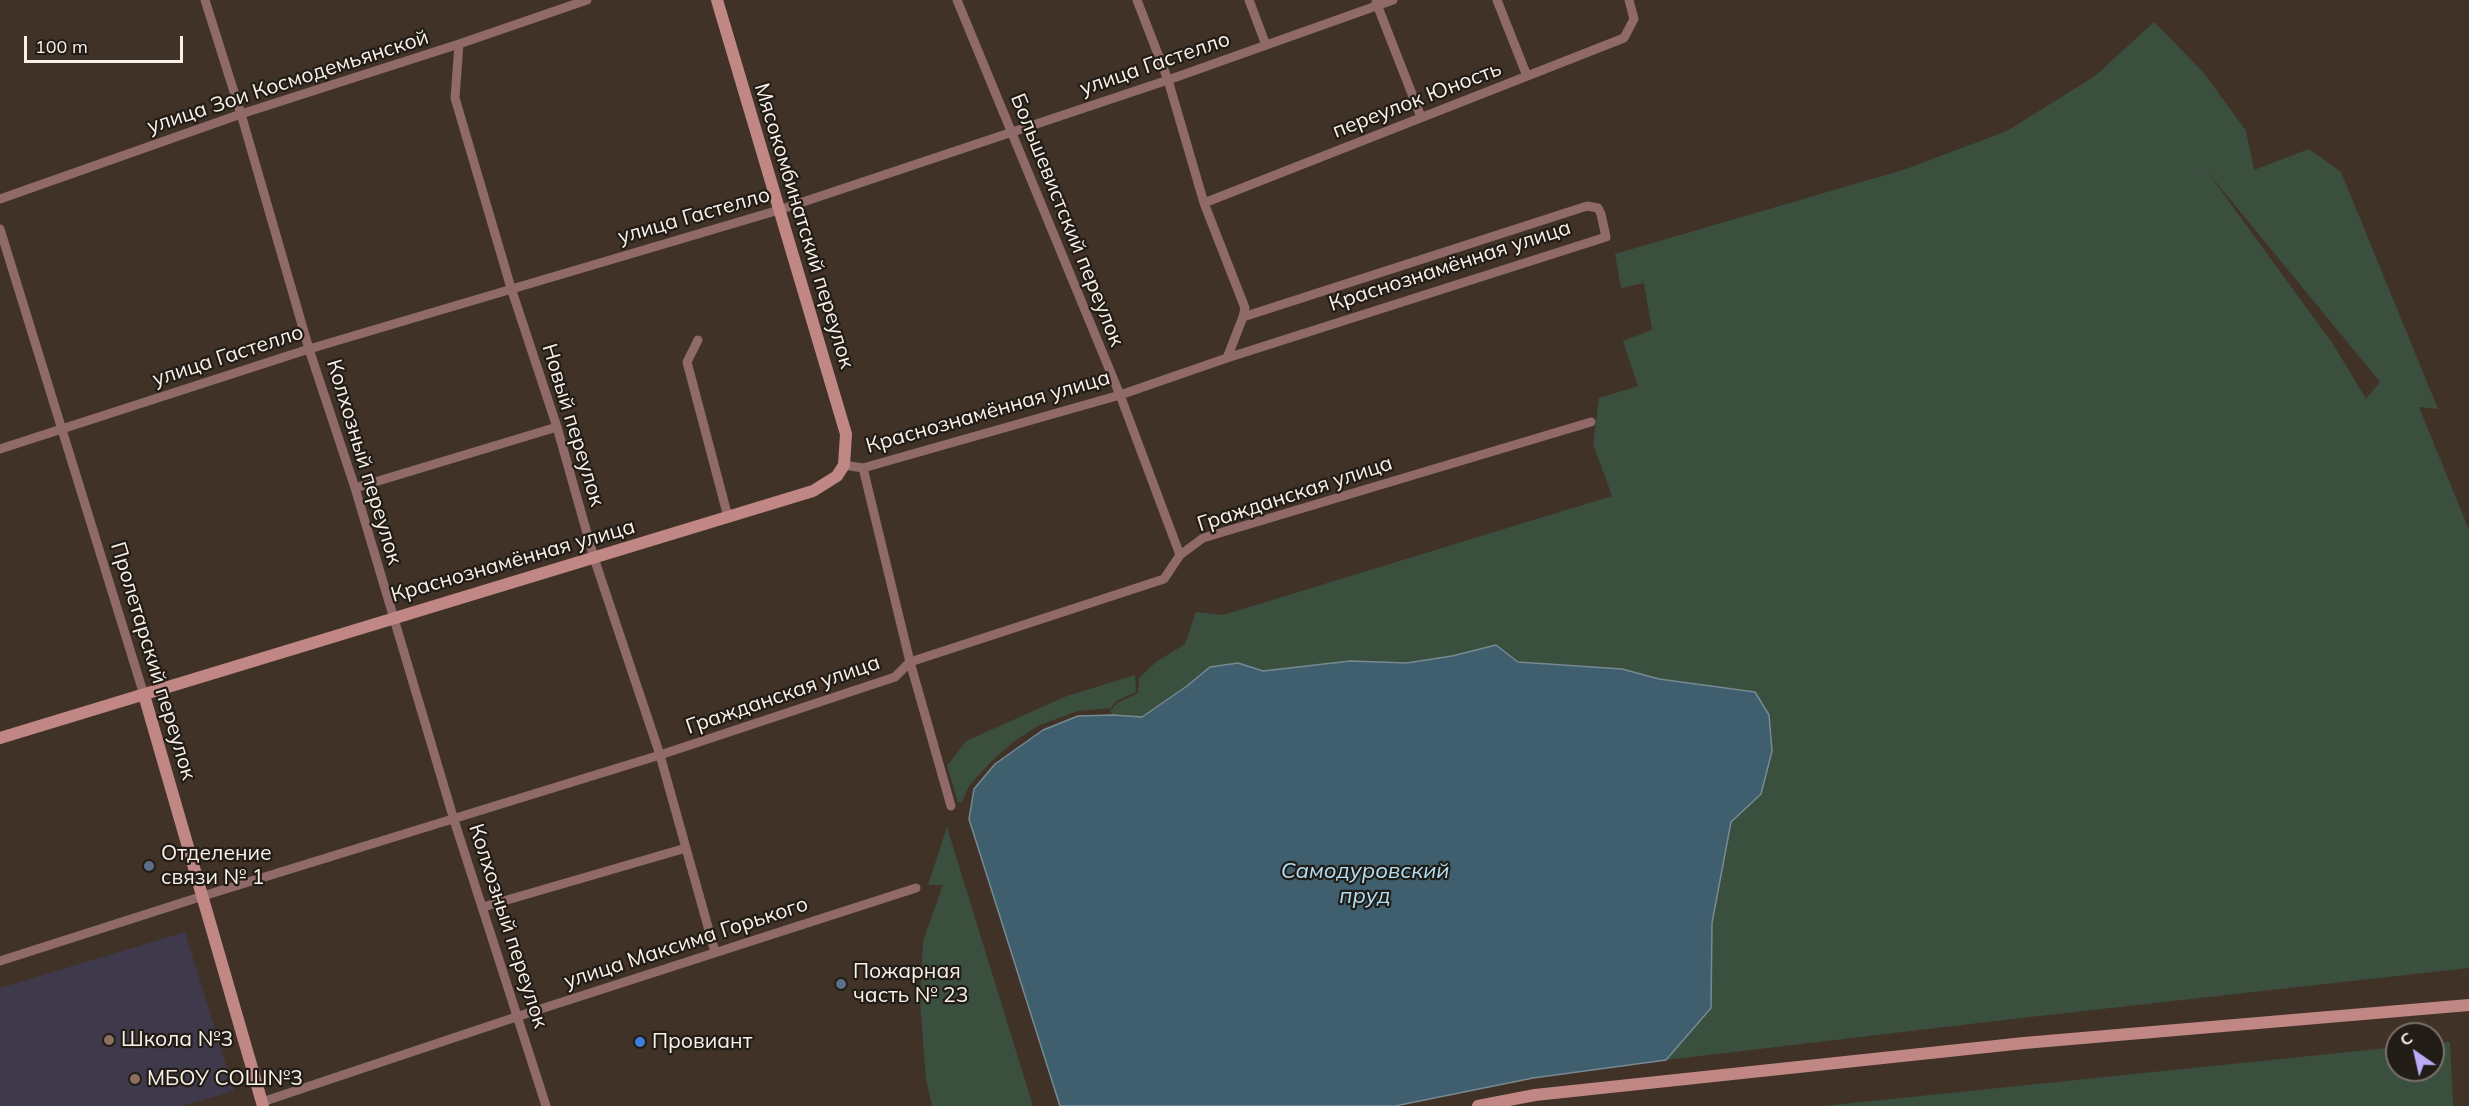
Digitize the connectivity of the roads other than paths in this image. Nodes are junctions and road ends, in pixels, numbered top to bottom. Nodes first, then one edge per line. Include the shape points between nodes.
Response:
1 (205, 0) edge
2 (587, 0) edge
3 (717, 0) edge
4 (957, 0) edge
5 (1137, 0) edge
6 (1249, 0) edge
7 (1393, 0) edge
8 (1497, 0) edge
9 (1629, 0) edge
10 (1376, 3) edge
11 (459, 44) junction
12 (1266, 45) junction
13 (1527, 76) junction
14 (1168, 80) junction
15 (242, 114) junction
16 (1422, 117) junction
17 (1012, 131) junction
18 (0, 199) edge
19 (1204, 203) junction
20 (779, 210) junction
21 (0, 229) edge
22 (511, 288) junction
23 (1243, 317) junction
24 (698, 340) dead end
25 (309, 349) junction
26 (1227, 358) junction
27 (1120, 395) junction
28 (1591, 422) dead end
29 (556, 427) junction
30 (61, 430) junction
31 (0, 449) edge
32 (844, 465) junction
33 (863, 468) junction
34 (355, 488) junction
35 (728, 518) junction
36 (1180, 555) junction
37 (594, 558) junction
38 (392, 617) junction
39 (910, 662) junction
40 (144, 694) junction
41 (0, 738) edge
42 (660, 755) junction
43 (951, 806) dead end
44 (454, 820) junction
45 (686, 848) junction
46 (915, 888) dead end
47 (203, 896) junction
48 (483, 908) junction
49 (715, 952) junction
50 (0, 961) edge
51 (2469, 1005) edge
52 (519, 1016) junction
53 (263, 1104) edge
54 (546, 1106) edge
55 (1478, 1106) edge

1 - 15 street, Колхозный переулок
2 - 11 street, улица Зои Космодемьянской
3 - 20 main road, Мясокомбинатский переулок
4 - 17 street, Большевистский переулок
5 - 14 street
6 - 12 street
7 - 10 street, улица Гастелло
8 - 13 street
9 - 13 street, переулок Юность via 1634,19 1624,38
10 - 12 street, улица Гастелло
10 - 16 street
11 - 15 street, улица Зои Космодемьянской
11 - 22 street, Новый переулок via 455,98
12 - 14 street, улица Гастелло
13 - 16 street, переулок Юность
14 - 17 street, улица Гастелло
14 - 19 street
15 - 18 street, улица Зои Космодемьянской
15 - 25 street, Колхозный переулок
16 - 19 street, переулок Юность
17 - 20 street, улица Гастелло
17 - 27 street, Большевистский переулок
19 - 23 street via 1245,308
20 - 22 street, улица Гастелло
20 - 32 main road, Мясокомбинатский переулок via 846,434
21 - 30 street, Пролетарский переулок
22 - 25 street, улица Гастелло
22 - 29 street, Новый переулок
23 - 26 street
23 - 26 street, Краснознамённая улица via 1587,206 1598,208 1601,214 1606,237
24 - 35 street via 687,362
25 - 30 street, улица Гастелло
25 - 34 street, Колхозный переулок
26 - 27 street, Краснознамённая улица
27 - 33 street, Краснознамённая улица
27 - 36 street, Большевистский переулок
28 - 36 street, Гражданская улица via 1203,538
29 - 34 street
29 - 37 street, Новый переулок
30 - 31 street, улица Гастелло
30 - 40 street, Пролетарский переулок
32 - 33 street, Краснознамённая улица
32 - 35 main road, Краснознамённая улица via 837,476 813,491
33 - 39 street
34 - 38 street, Колхозный переулок
35 - 37 main road, Краснознамённая улица
36 - 39 street, Гражданская улица via 1164,579
37 - 38 main road, Краснознамённая улица
37 - 42 street, Новый переулок
38 - 40 main road, Краснознамённая улица
38 - 44 street, Колхозный переулок
39 - 42 street, Гражданская улица via 895,677
39 - 43 street
40 - 41 main road, Краснознамённая улица
40 - 47 main road, Пролетарский переулок
42 - 44 street, Гражданская улица
42 - 45 street, Новый переулок
44 - 47 street, Гражданская улица
44 - 48 street, Колхозный переулок
45 - 48 street
45 - 49 street, Новый переулок
46 - 49 street, улица Максима Горького
47 - 50 street, Гражданская улица
47 - 53 main road, Пролетарский переулок
48 - 52 street, Колхозный переулок
49 - 52 street, улица Максима Горького
51 - 55 main road via 2012,1044 1535,1095
52 - 53 street, улица Максима Горького
52 - 54 street, Колхозный переулок

